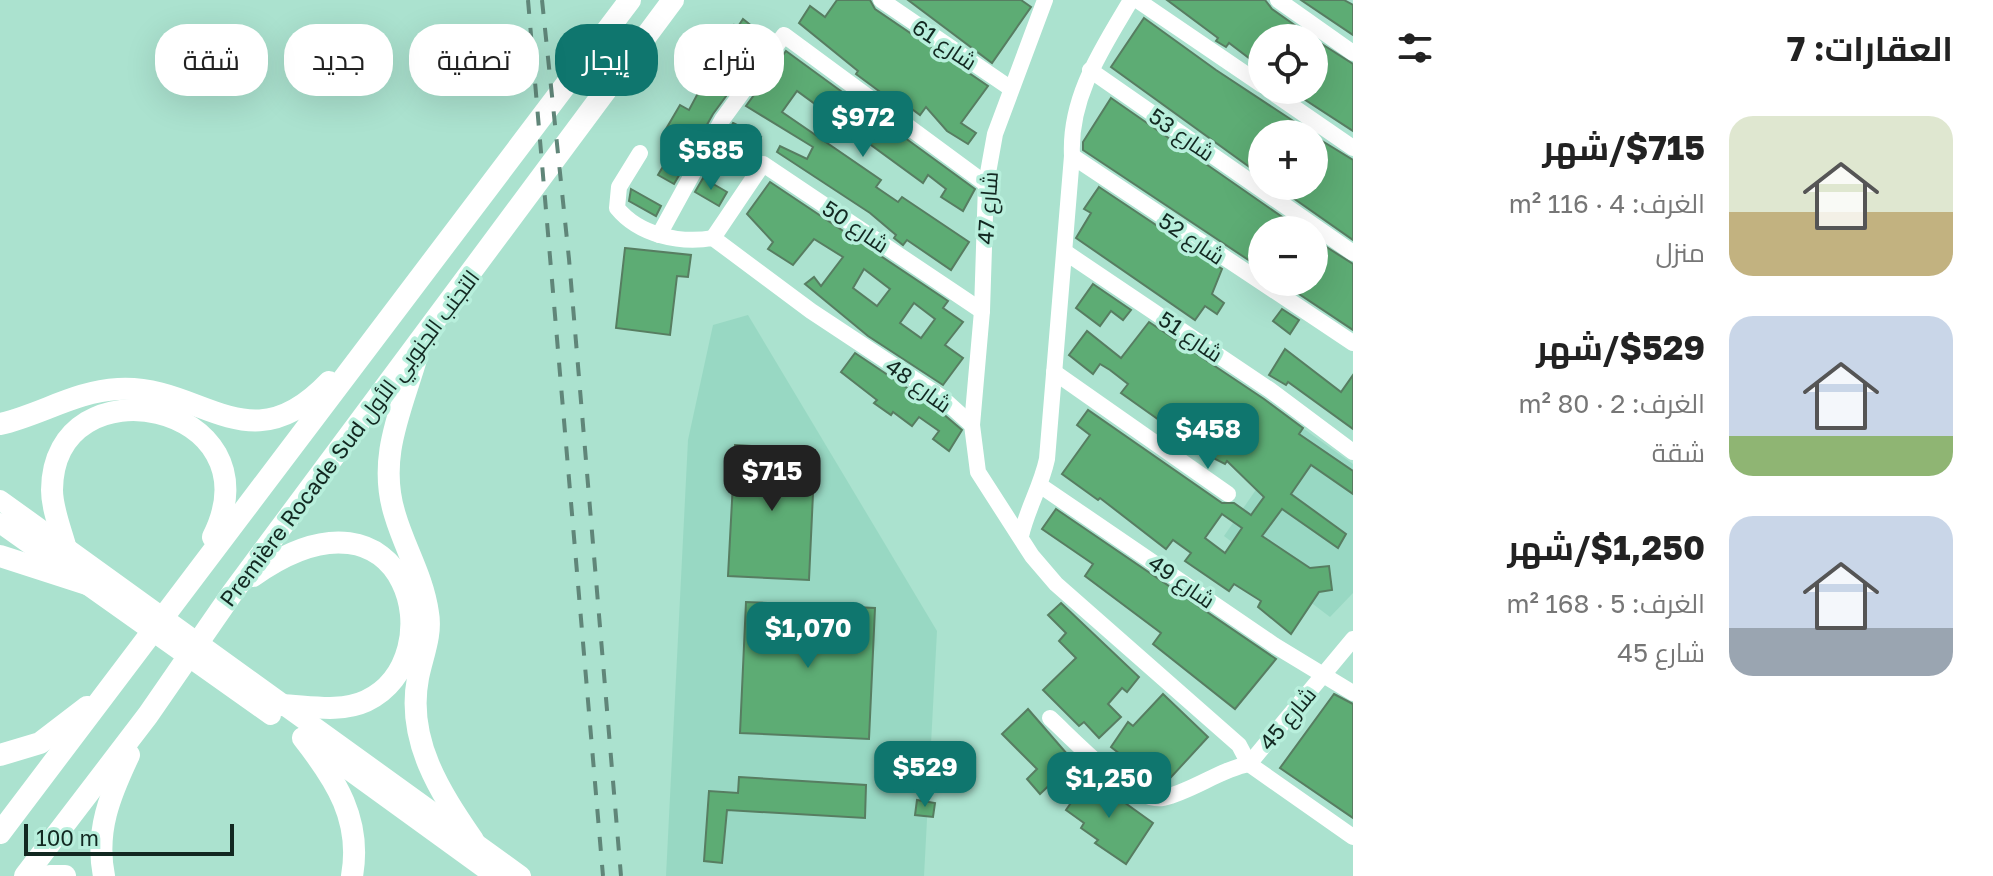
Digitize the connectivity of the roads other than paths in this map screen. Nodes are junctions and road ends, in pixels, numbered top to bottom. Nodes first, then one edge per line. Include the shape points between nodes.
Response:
1 (630, 0) edge
2 (673, 0) edge
3 (881, 0) edge
4 (1134, 0) edge
5 (1278, 0) edge
6 (1038, 3) edge
7 (1353, 53) edge
8 (1090, 70) junction
9 (1248, 76) edge
10 (1010, 88) junction
11 (1289, 104) edge
12 (1353, 148) edge
13 (640, 153) dead end
14 (1072, 156) junction
15 (986, 184) junction
16 (659, 235) junction
17 (713, 238) junction
18 (1065, 252) junction
19 (1353, 253) edge
20 (404, 302) junction
21 (982, 311) junction
22 (420, 341) junction
23 (1353, 343) edge
24 (1054, 372) junction
25 (0, 424) edge
26 (972, 425) junction
27 (1353, 452) edge
28 (1041, 486) junction
29 (1228, 494) dead end
30 (0, 500) edge
31 (0, 523) edge
32 (1021, 536) junction
33 (66, 549) junction
34 (0, 556) edge
35 (195, 573) junction
36 (90, 585) junction
37 (233, 592) junction
38 (115, 594) junction
39 (1353, 639) edge
40 (1324, 673) junction
41 (113, 687) junction
42 (250, 692) junction
43 (1353, 693) edge
44 (281, 705) junction
45 (148, 715) junction
46 (1050, 718) dead end
47 (303, 738) junction
48 (0, 755) edge
49 (1249, 764) junction
50 (0, 833) edge
51 (1353, 837) edge
52 (473, 840) junction
53 (25, 876) edge
54 (50, 876) edge
55 (65, 876) edge
56 (104, 876) edge
57 (352, 876) edge
58 (495, 876) edge
59 (521, 876) edge

1 - 20 highway, Première Rocade Sud التجنب الجنوبي الأول
2 - 22 highway, Première Rocade Sud التجنب الجنوبي الأول
3 - 10 street, شارع 61
4 - 8 street
4 - 9 street
5 - 7 street
6 - 10 street, شارع 47
8 - 14 street via 1071,129
8 - 19 street, شارع 53
10 - 15 street, شارع 47
11 - 12 street
13 - 16 street via 619,187 617,208 626,219
14 - 18 street
14 - 23 street, شارع 52
15 - 16 street via 784,35 722,120
15 - 21 street, شارع 47
16 - 17 street via 693,241
17 - 21 street, شارع 50 via 763,164
17 - 26 street, شارع 48 via 941,397
18 - 24 street
18 - 27 street, شارع 51
20 - 25 highway via 314,397 282,416 246,420 144,391 116,389 85,394
20 - 35 highway, Première Rocade Sud التجنب الجنوبي الأول
21 - 26 street, شارع 47
22 - 37 highway, Première Rocade Sud التجنب الجنوبي الأول
22 - 52 highway via 390,437 387,466 395,515 415,559 429,617 417,681 423,754 437,787
24 - 28 street
24 - 29 street
26 - 32 street, شارع 48 via 978,472
28 - 32 street
28 - 40 street, شارع 49 via 1274,645
30 - 33 main road
31 - 36 main road
32 - 49 street, شارع 48 via 1056,584 1239,745
33 - 35 highway via 52,488 66,444 98,417 153,410 192,429 217,457 224,474 224,513
33 - 38 main road
34 - 36 highway
35 - 41 highway, Première Rocade Sud التجنب الجنوبي الأول
36 - 38 main road
37 - 44 highway via 299,548 339,541 364,544 380,553 406,590 409,645 390,686 342,708
37 - 45 highway, Première Rocade Sud التجنب الجنوبي الأول
38 - 42 main road
39 - 40 street, شارع 45
40 - 43 street, شارع 49
40 - 49 street, شارع 45
41 - 48 highway via 40,743
41 - 50 highway, Première Rocade Sud التجنب الجنوبي الأول
42 - 44 main road
42 - 47 main road
44 - 52 main road
45 - 53 highway, Première Rocade Sud التجنب الجنوبي الأول
45 - 56 highway via 103,818
46 - 49 street, شارع 45 via 1148,799 1165,798 1230,767
47 - 57 highway via 344,797 355,841
47 - 58 main road
49 - 51 street, شارع 48
52 - 59 main road
54 - 55 highway

